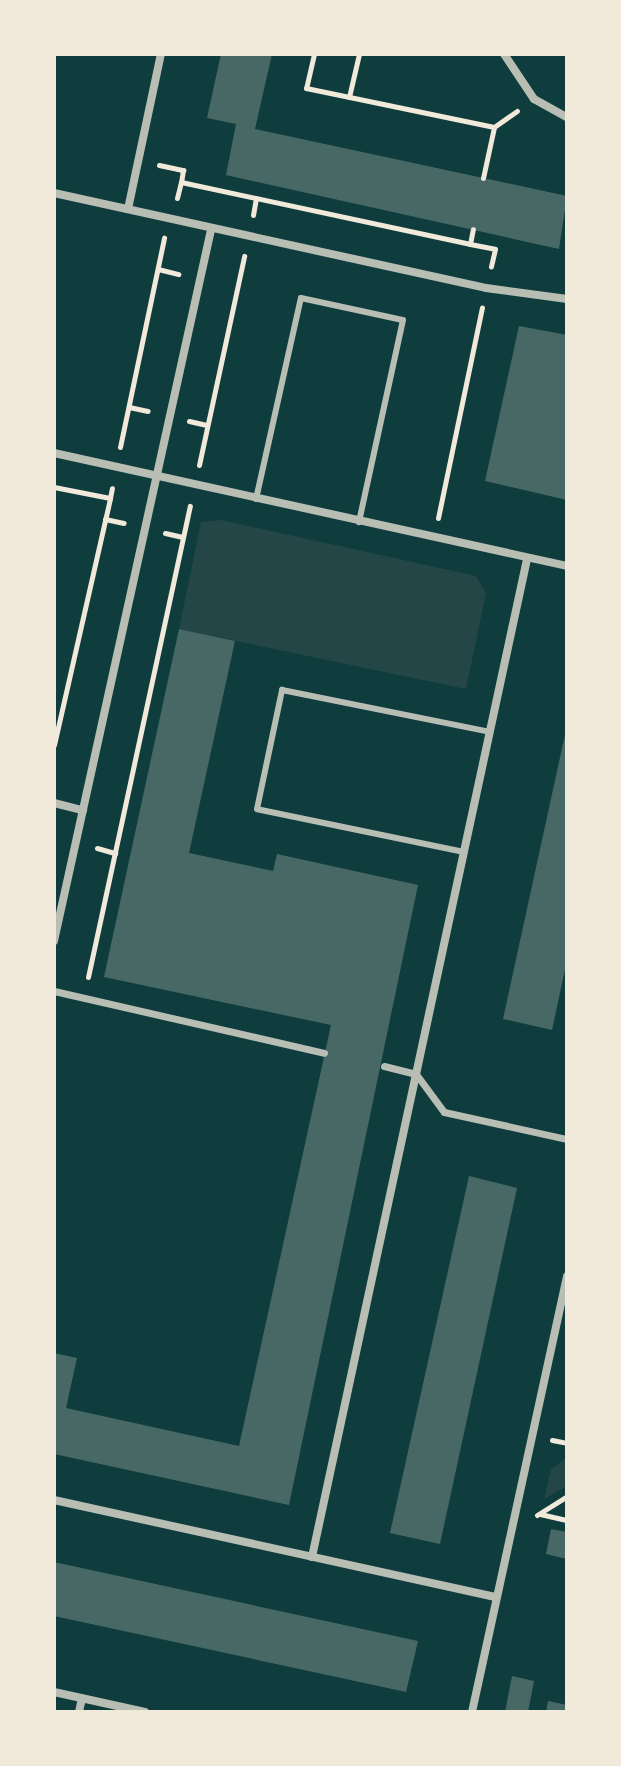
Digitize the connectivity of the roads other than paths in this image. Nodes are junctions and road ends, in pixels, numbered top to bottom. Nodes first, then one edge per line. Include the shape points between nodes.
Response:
1 (161, 54) edge
2 (504, 54) edge
3 (567, 117) edge
4 (54, 193) edge
5 (128, 209) junction
6 (211, 230) junction
7 (567, 299) edge
8 (54, 453) edge
9 (157, 476) junction
10 (256, 499) junction
11 (359, 522) junction
12 (527, 559) junction
13 (567, 566) edge
14 (490, 732) junction
15 (54, 803) edge
16 (83, 810) junction
17 (464, 852) junction
18 (54, 941) edge
19 (54, 991) edge
20 (324, 1053) dead end
21 (384, 1066) dead end
22 (416, 1074) junction
23 (567, 1139) edge
24 (567, 1276) edge
25 (54, 1500) edge
26 (312, 1557) junction
27 (497, 1597) junction
28 (54, 1692) edge
29 (82, 1698) junction
30 (79, 1712) edge
31 (145, 1712) edge
32 (472, 1712) edge

1 - 5 street
2 - 3 street via 534,99
4 - 5 street
5 - 6 street
6 - 7 street via 486,288
6 - 9 street
8 - 9 street
9 - 10 street
9 - 16 street
10 - 11 street
10 - 11 lane via 301,298 403,320
11 - 12 street
12 - 13 street
12 - 14 street
14 - 17 street
14 - 17 lane via 282,690 257,809
15 - 16 street
16 - 18 street
17 - 22 street
19 - 20 street
21 - 22 street
22 - 23 street via 444,1112
22 - 26 street
24 - 27 street
25 - 26 street
26 - 27 street
27 - 32 street
28 - 29 street
29 - 30 street
29 - 31 street

